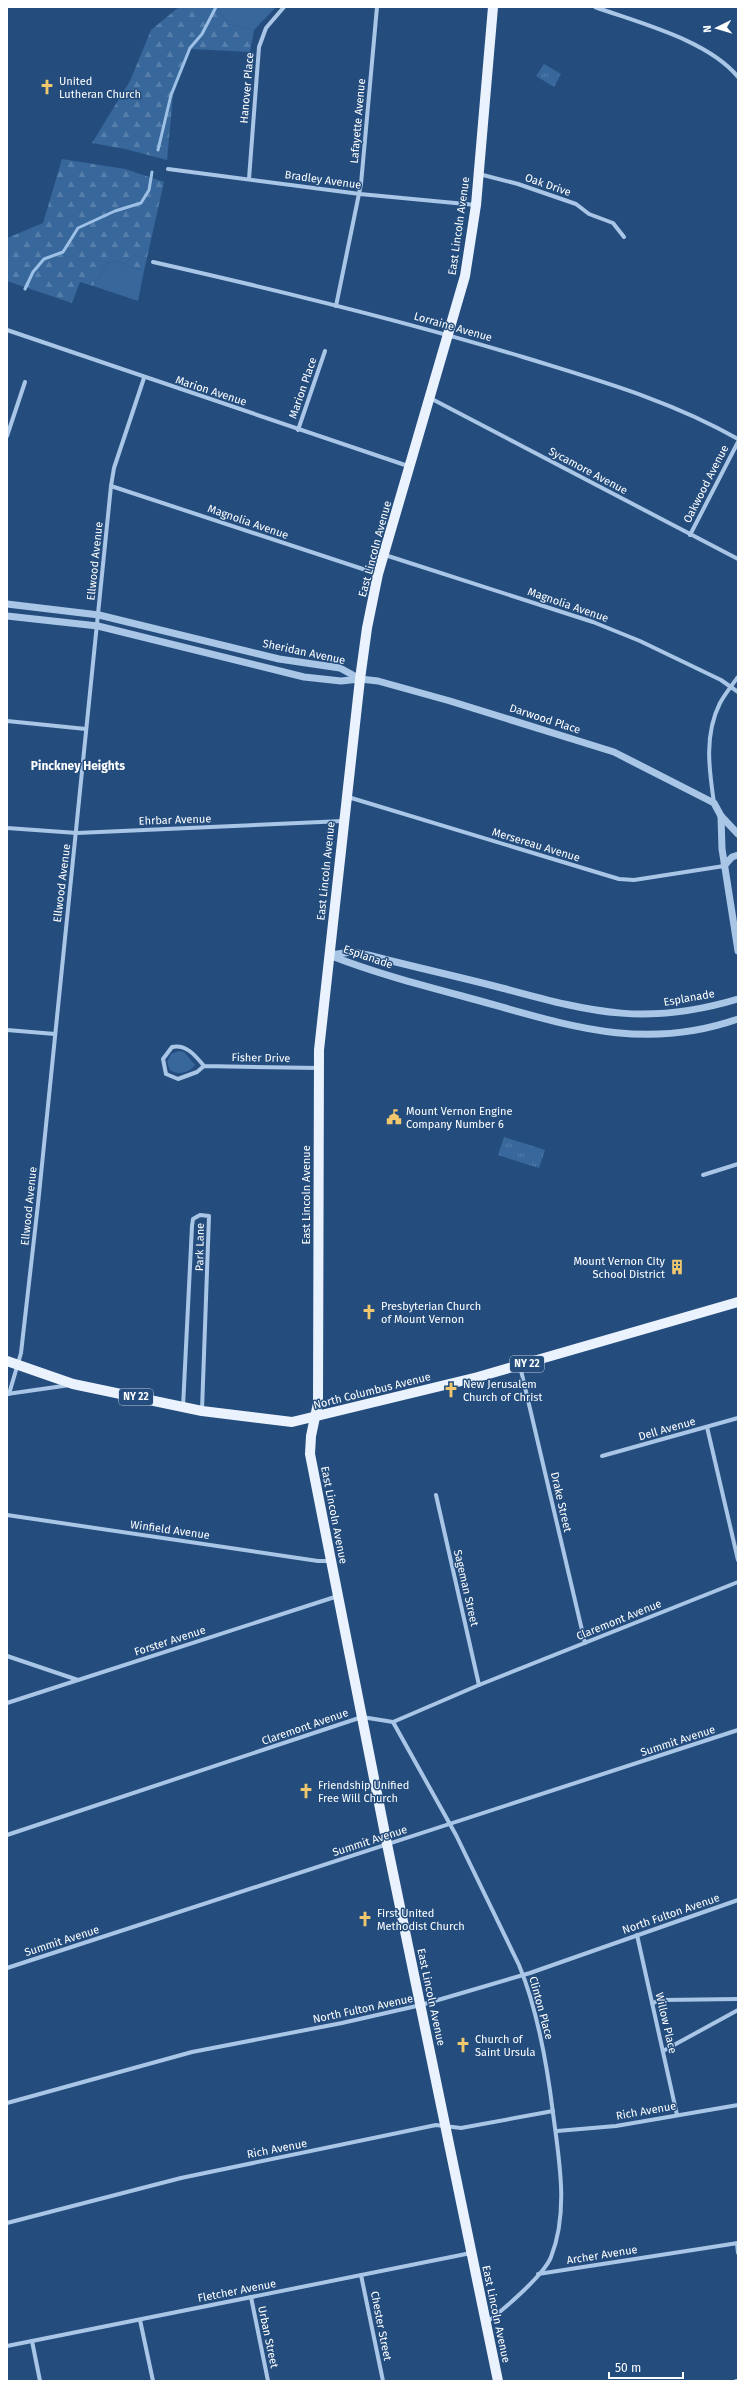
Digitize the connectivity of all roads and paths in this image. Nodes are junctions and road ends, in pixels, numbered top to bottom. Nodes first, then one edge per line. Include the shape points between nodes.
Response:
1 (284, 7) edge
2 (377, 7) edge
3 (493, 7) edge
4 (595, 7) edge
5 (738, 77) edge
6 (168, 169) dead end
7 (479, 174) junction
8 (248, 179) junction
9 (360, 194) junction
10 (476, 205) junction
11 (624, 237) dead end
12 (153, 262) dead end
13 (336, 306) junction
14 (7, 330) edge
15 (449, 335) junction
16 (325, 351) dead end
17 (144, 378) junction
18 (25, 382) dead end
19 (430, 398) junction
20 (298, 430) junction
21 (7, 436) edge
22 (738, 441) edge
23 (411, 466) junction
24 (111, 486) junction
25 (690, 535) junction
26 (384, 555) junction
27 (738, 560) edge
28 (378, 574) junction
29 (7, 604) edge
30 (99, 615) junction
31 (7, 616) edge
32 (98, 626) junction
33 (738, 677) edge
34 (360, 679) junction
35 (732, 686) junction
36 (738, 692) edge
37 (7, 721) edge
38 (86, 729) junction
39 (347, 797) junction
40 (714, 804) junction
41 (721, 816) junction
42 (344, 821) junction
43 (7, 828) edge
44 (77, 834) junction
45 (738, 834) edge
46 (738, 855) edge
47 (724, 866) junction
48 (738, 951) edge
49 (329, 955) junction
50 (738, 999) edge
51 (738, 1019) edge
52 (7, 1030) edge
53 (55, 1034) junction
54 (204, 1066) junction
55 (318, 1068) junction
56 (738, 1164) edge
57 (703, 1175) dead end
58 (738, 1302) edge
59 (7, 1361) edge
60 (18, 1365) junction
61 (520, 1366) junction
62 (73, 1384) junction
63 (8, 1394) edge
64 (183, 1407) junction
65 (202, 1411) junction
66 (315, 1418) junction
67 (738, 1418) edge
68 (707, 1426) junction
69 (602, 1456) dead end
70 (436, 1495) dead end
71 (7, 1515) edge
72 (738, 1560) edge
73 (331, 1561) junction
74 (738, 1582) edge
75 (339, 1595) junction
76 (585, 1643) junction
77 (7, 1656) edge
78 (79, 1680) junction
79 (479, 1685) junction
80 (7, 1703) edge
81 (362, 1717) junction
82 (393, 1722) junction
83 (738, 1730) edge
84 (450, 1824) junction
85 (7, 1835) edge
86 (387, 1844) junction
87 (738, 1900) edge
88 (636, 1935) junction
89 (7, 1968) edge
90 (523, 1974) junction
91 (738, 1999) edge
92 (652, 2003) junction
93 (421, 2005) junction
94 (738, 2010) edge
95 (663, 2051) junction
96 (7, 2102) edge
97 (738, 2105) edge
98 (553, 2111) junction
99 (677, 2115) junction
100 (446, 2126) junction
101 (557, 2131) junction
102 (7, 2223) edge
103 (737, 2243) edge
104 (471, 2253) junction
105 (738, 2253) edge
106 (538, 2274) junction
107 (361, 2275) junction
108 (251, 2297) junction
109 (140, 2320) junction
110 (486, 2322) junction
111 (32, 2341) junction
112 (7, 2346) edge
113 (40, 2381) edge
114 (153, 2381) edge
115 (268, 2381) edge
116 (383, 2381) edge
117 (498, 2381) edge

1 - 8 street, Hanover Place via 266,28 259,47
2 - 9 street, Lafayette Avenue
3 - 7 main road, East Lincoln Avenue
4 - 5 street via 693,44 722,62
6 - 8 street, Bradley Avenue
7 - 10 main road, East Lincoln Avenue
7 - 11 street, Oak Drive via 576,204 589,214 612,223
8 - 9 street, Bradley Avenue
9 - 10 street, Bradley Avenue
9 - 13 street, Lafayette Avenue
10 - 15 main road, East Lincoln Avenue via 465,276
12 - 13 street, Lorraine Avenue
13 - 15 street, Lorraine Avenue
14 - 17 street, Marion Avenue
15 - 19 main road, East Lincoln Avenue
15 - 22 street, Lorraine Avenue via 620,386 703,419
16 - 20 street, Marion Place
17 - 20 street, Marion Avenue
17 - 24 street, Ellwood Avenue via 114,468
18 - 21 street
19 - 23 main road, East Lincoln Avenue
19 - 25 street, Sycamore Avenue
20 - 23 street, Marion Avenue
22 - 25 street, Oakwood Avenue
23 - 26 main road, East Lincoln Avenue
24 - 28 street, Magnolia Avenue
24 - 30 street, Ellwood Avenue
25 - 27 street, Sycamore Avenue
26 - 28 main road, East Lincoln Avenue
26 - 35 street, Magnolia Avenue via 593,622 640,641
28 - 34 main road, East Lincoln Avenue
29 - 30 street, Sheridan Avenue
30 - 32 street, Ellwood Avenue
30 - 34 street, Sheridan Avenue via 286,660 340,668
31 - 32 street, Sheridan Avenue
32 - 34 street, Sheridan Avenue via 304,677 341,681
32 - 38 street, Ellwood Avenue
33 - 35 street
34 - 39 main road, East Lincoln Avenue
34 - 40 street, Darwood Place via 378,681 450,700 614,752
35 - 36 street, Magnolia Avenue
35 - 40 street via 721,702 709,742 708,761
37 - 38 street
38 - 44 street, Ellwood Avenue
39 - 42 main road, East Lincoln Avenue
39 - 47 street, Mersereau Avenue via 619,879 634,880
40 - 41 street
41 - 45 street
41 - 47 street
42 - 44 street, Ehrbar Avenue
42 - 49 main road, East Lincoln Avenue
43 - 44 street, Ehrbar Avenue
44 - 53 street, Ellwood Avenue
46 - 47 street via 732,857
47 - 48 street
49 - 50 street, Esplanade via 352,952 368,955 598,1012 651,1015 684,1012
49 - 51 street, Esplanade via 366,970 586,1030 624,1034 690,1033
49 - 55 main road, East Lincoln Avenue
52 - 53 street
53 - 60 street, Ellwood Avenue
54 - 54 street via 185,1047 172,1047 163,1059 166,1074 178,1079 198,1072
54 - 55 street, Fisher Drive
55 - 66 main road, East Lincoln Avenue via 318,1402
56 - 57 street
58 - 61 main road, North Columbus Avenue / NY 22
59 - 60 main road, North Columbus Avenue / NY 22
60 - 62 main road, North Columbus Avenue / NY 22
60 - 63 street, Ellwood Avenue
61 - 66 main road, North Columbus Avenue / NY 22
61 - 76 street, Drake Street
62 - 63 street
62 - 64 main road, North Columbus Avenue / NY 22
64 - 65 main road, North Columbus Avenue / NY 22
64 - 65 street, Park Lane via 192,1226 193,1219 200,1215 209,1216
65 - 66 main road, North Columbus Avenue / NY 22 via 292,1422
66 - 73 main road, East Lincoln Avenue via 310,1454
67 - 68 street, Dell Avenue
68 - 69 street, Dell Avenue
68 - 72 street
70 - 79 street, Sageman Street
71 - 73 street, Winfield Avenue
73 - 75 main road, East Lincoln Avenue
74 - 76 street, Claremont Avenue
75 - 78 street, Forster Avenue
75 - 81 main road, East Lincoln Avenue
76 - 79 street, Claremont Avenue
77 - 78 street
78 - 80 street, Forster Avenue
79 - 82 street, Claremont Avenue
81 - 82 street, Claremont Avenue
81 - 85 street, Claremont Avenue
81 - 86 main road, East Lincoln Avenue
82 - 84 street, Clinton Place
83 - 84 street, Summit Avenue
84 - 86 street, Summit Avenue
84 - 90 street, Clinton Place
86 - 89 street, Summit Avenue
86 - 93 main road, East Lincoln Avenue
87 - 88 street, North Fulton Avenue
88 - 90 street, North Fulton Avenue
88 - 92 street, Willow Place
90 - 93 street, North Fulton Avenue
90 - 98 street, Clinton Place via 549,2077
91 - 92 street via 663,2000
92 - 95 street, Willow Place
93 - 96 street, North Fulton Avenue via 192,2052
93 - 100 main road, East Lincoln Avenue
94 - 95 street
95 - 99 street, Willow Place
97 - 99 street, Rich Avenue
98 - 100 street, Rich Avenue via 461,2128
98 - 101 street, Clinton Place
99 - 101 street, Rich Avenue via 616,2126
100 - 102 street, Rich Avenue via 436,2125 181,2178
100 - 104 main road, East Lincoln Avenue
101 - 106 street, Clinton Place via 560,2217 550,2259
103 - 105 street
103 - 106 street, Archer Avenue
104 - 107 street, Fletcher Avenue
104 - 110 main road, East Lincoln Avenue
106 - 110 street via 505,2308
107 - 108 street, Fletcher Avenue
107 - 116 street, Chester Street
108 - 109 street, Fletcher Avenue
108 - 115 street, Urban Street
109 - 111 street, Fletcher Avenue
109 - 114 street
110 - 117 main road, East Lincoln Avenue
111 - 112 street, Fletcher Avenue
111 - 113 street

